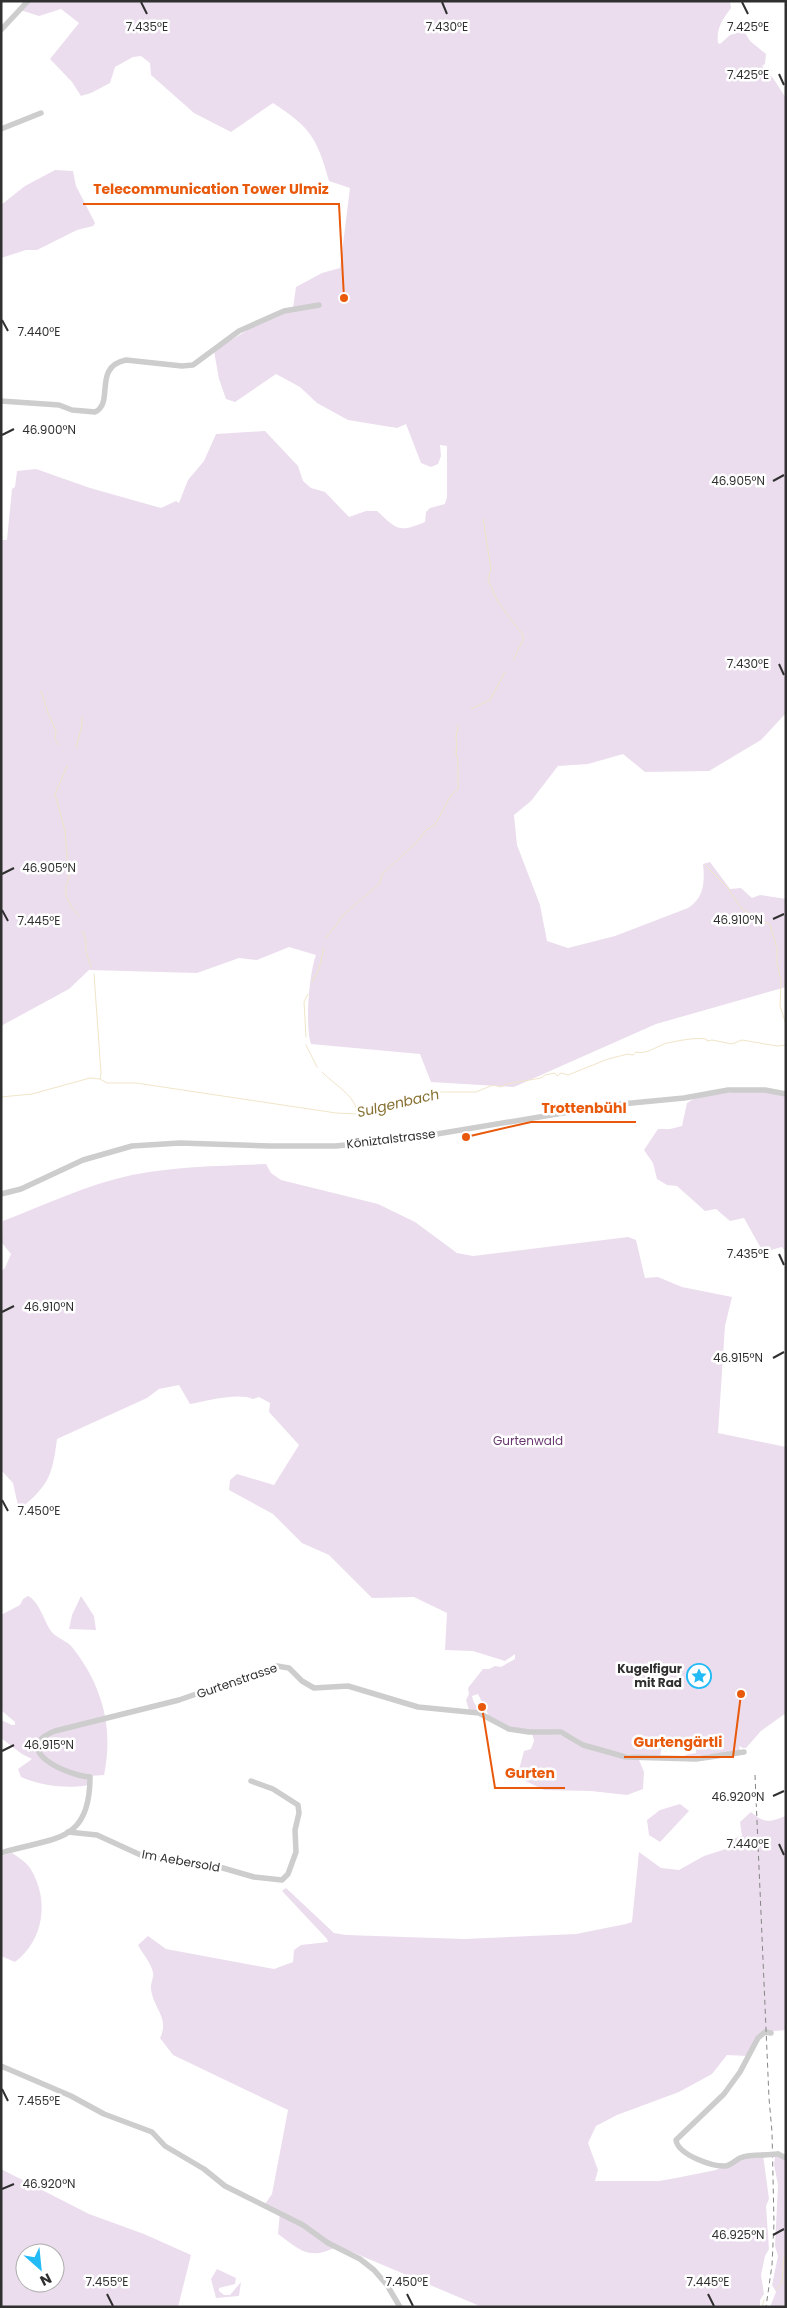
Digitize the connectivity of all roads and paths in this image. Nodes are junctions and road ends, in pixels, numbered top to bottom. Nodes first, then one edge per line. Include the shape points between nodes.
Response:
1 (28, 1) edge
2 (1, 30) edge
3 (41, 114) dead end
4 (1, 129) edge
5 (319, 305) dead end
6 (1, 402) edge
7 (786, 1094) edge
8 (1, 1194) edge
9 (744, 1752) dead end
10 (251, 1781) dead end
11 (68, 1832) junction
12 (1, 1853) edge
13 (771, 2033) dead end
14 (1, 2066) edge
15 (786, 2158) edge
16 (400, 2307) edge

1 - 2 street
3 - 4 street
5 - 6 street via 284,312 239,331 193,364 118,362 108,372 102,405 95,412
7 - 8 street, Köniztalstrasse via 765,1090 728,1090 611,1105 419,1137 336,1146 180,1143 132,1146 83,1160
9 - 11 street, Gurtenstrasse via 696,1759 626,1757 583,1745 561,1732 509,1729 479,1713 418,1707 351,1686 314,1688 302,1682 289,1668 277,1666 179,1700 46,1735 39,1747 44,1760 58,1768 90,1777 90,1794 84,1815 80,1825
10 - 11 street, Im Aebersold via 274,1789 298,1805 296,1852 288,1874 279,1881 209,1864 145,1857 97,1835
11 - 12 street, Gurtenstrasse via 45,1843
13 - 15 street, bridge via 765,2032 758,2038 724,2094 676,2140 684,2153 726,2166 744,2156 778,2154
14 - 16 street via 104,2114 152,2132 165,2146 225,2186 303,2225 328,2244 360,2259 387,2285

